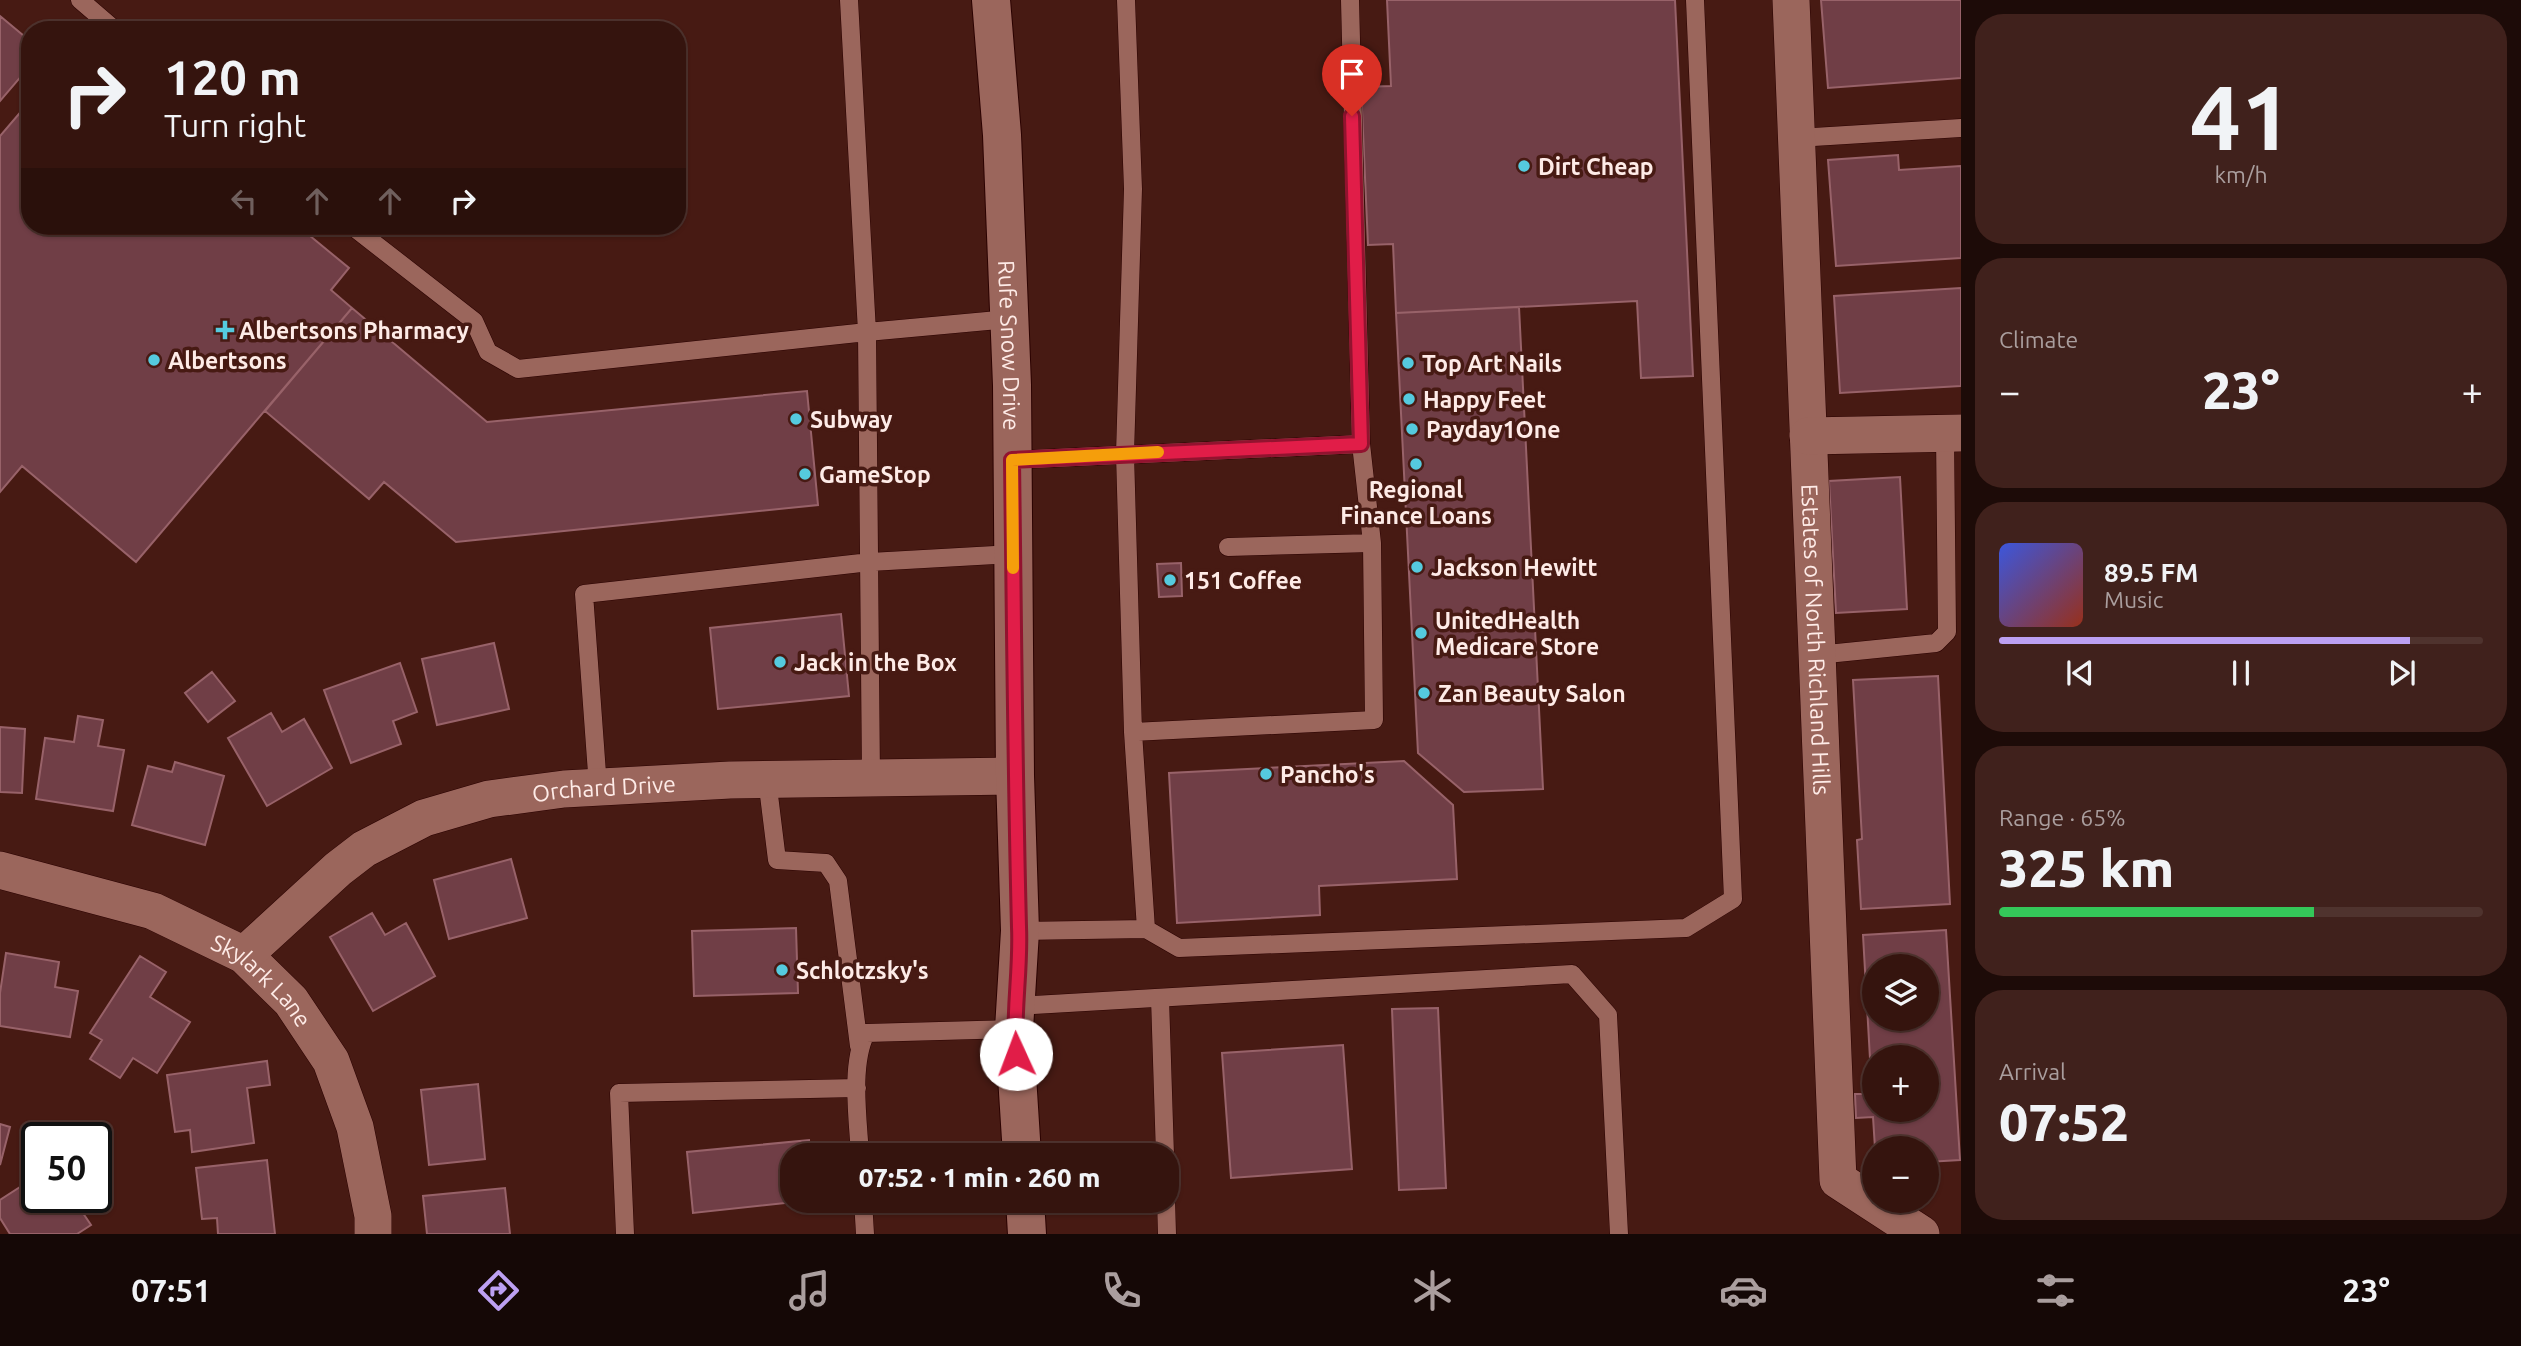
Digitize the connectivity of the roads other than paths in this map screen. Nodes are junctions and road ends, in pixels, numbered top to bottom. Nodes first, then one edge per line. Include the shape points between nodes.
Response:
1 (80, 0) edge
2 (849, 0) edge
3 (991, 0) edge
4 (1126, 0) edge
5 (1350, 0) edge
6 (1695, 0) edge
7 (1791, 0) edge
8 (104, 21) edge
9 (1961, 128) edge
10 (1797, 138) junction
11 (364, 235) edge
12 (1009, 319) junction
13 (866, 332) junction
14 (1953, 434) edge
15 (1808, 436) junction
16 (1361, 444) junction
17 (1125, 453) junction
18 (1012, 460) junction
19 (1372, 542) junction
20 (1228, 547) dead end
21 (1013, 554) junction
22 (870, 562) junction
23 (1817, 655) junction
24 (1133, 732) junction
25 (1015, 776) junction
26 (872, 778) junction
27 (767, 779) junction
28 (598, 787) junction
29 (0, 870) edge
30 (1146, 929) junction
31 (1020, 931) junction
32 (244, 955) junction
33 (1160, 998) junction
34 (1015, 1018) junction
35 (859, 1046) junction
36 (858, 1088) junction
37 (860, 1143) edge
38 (1021, 1143) edge
39 (1165, 1143) edge
40 (864, 1213) edge
41 (1026, 1213) edge
42 (1166, 1213) edge
43 (373, 1234) edge
44 (625, 1234) edge
45 (865, 1234) edge
46 (1027, 1234) edge
47 (1167, 1234) edge
48 (1619, 1234) edge
49 (1921, 1234) edge

1 - 8 lane
2 - 13 lane
3 - 12 main road, Rufe Snow Drive
4 - 17 lane via 1133,189
5 - 16 lane
6 - 30 lane via 1733,899 1686,928 1179,948
7 - 10 street, Estates of North Richland Hills
9 - 10 lane
10 - 15 street, Estates of North Richland Hills
11 - 13 lane via 474,321 488,352 518,369
12 - 13 lane
12 - 18 main road, Rufe Snow Drive
13 - 22 lane
14 - 15 street
14 - 23 lane via 1947,632 1936,643
15 - 23 street, Estates of North Richland Hills
16 - 17 lane
16 - 19 lane
17 - 18 lane
17 - 24 lane
18 - 21 main road, Rufe Snow Drive
19 - 20 lane
19 - 24 lane via 1374,720
21 - 22 lane
21 - 25 main road, Rufe Snow Drive
22 - 26 lane
22 - 28 lane via 584,594
23 - 49 street, Estates of North Richland Hills via 1838,1180
24 - 30 lane
25 - 26 street, Orchard Drive
25 - 31 main road, Rufe Snow Drive
26 - 27 street, Orchard Drive
27 - 28 street, Orchard Drive
27 - 35 lane via 777,860 826,863 838,881
28 - 32 street, Orchard Drive via 489,799 425,818 364,849
29 - 32 street, Skylark Lane via 153,911
30 - 31 lane
31 - 34 main road, Rufe Snow Drive
32 - 43 street, Skylark Lane via 291,1001 331,1061 355,1127
33 - 34 lane
33 - 39 lane
33 - 48 lane via 1572,974 1608,1015
34 - 35 lane via 866,1032
34 - 38 main road, Rufe Snow Drive
35 - 36 lane
36 - 37 lane
36 - 44 lane via 619,1093
40 - 45 lane
41 - 46 main road
42 - 47 lane

